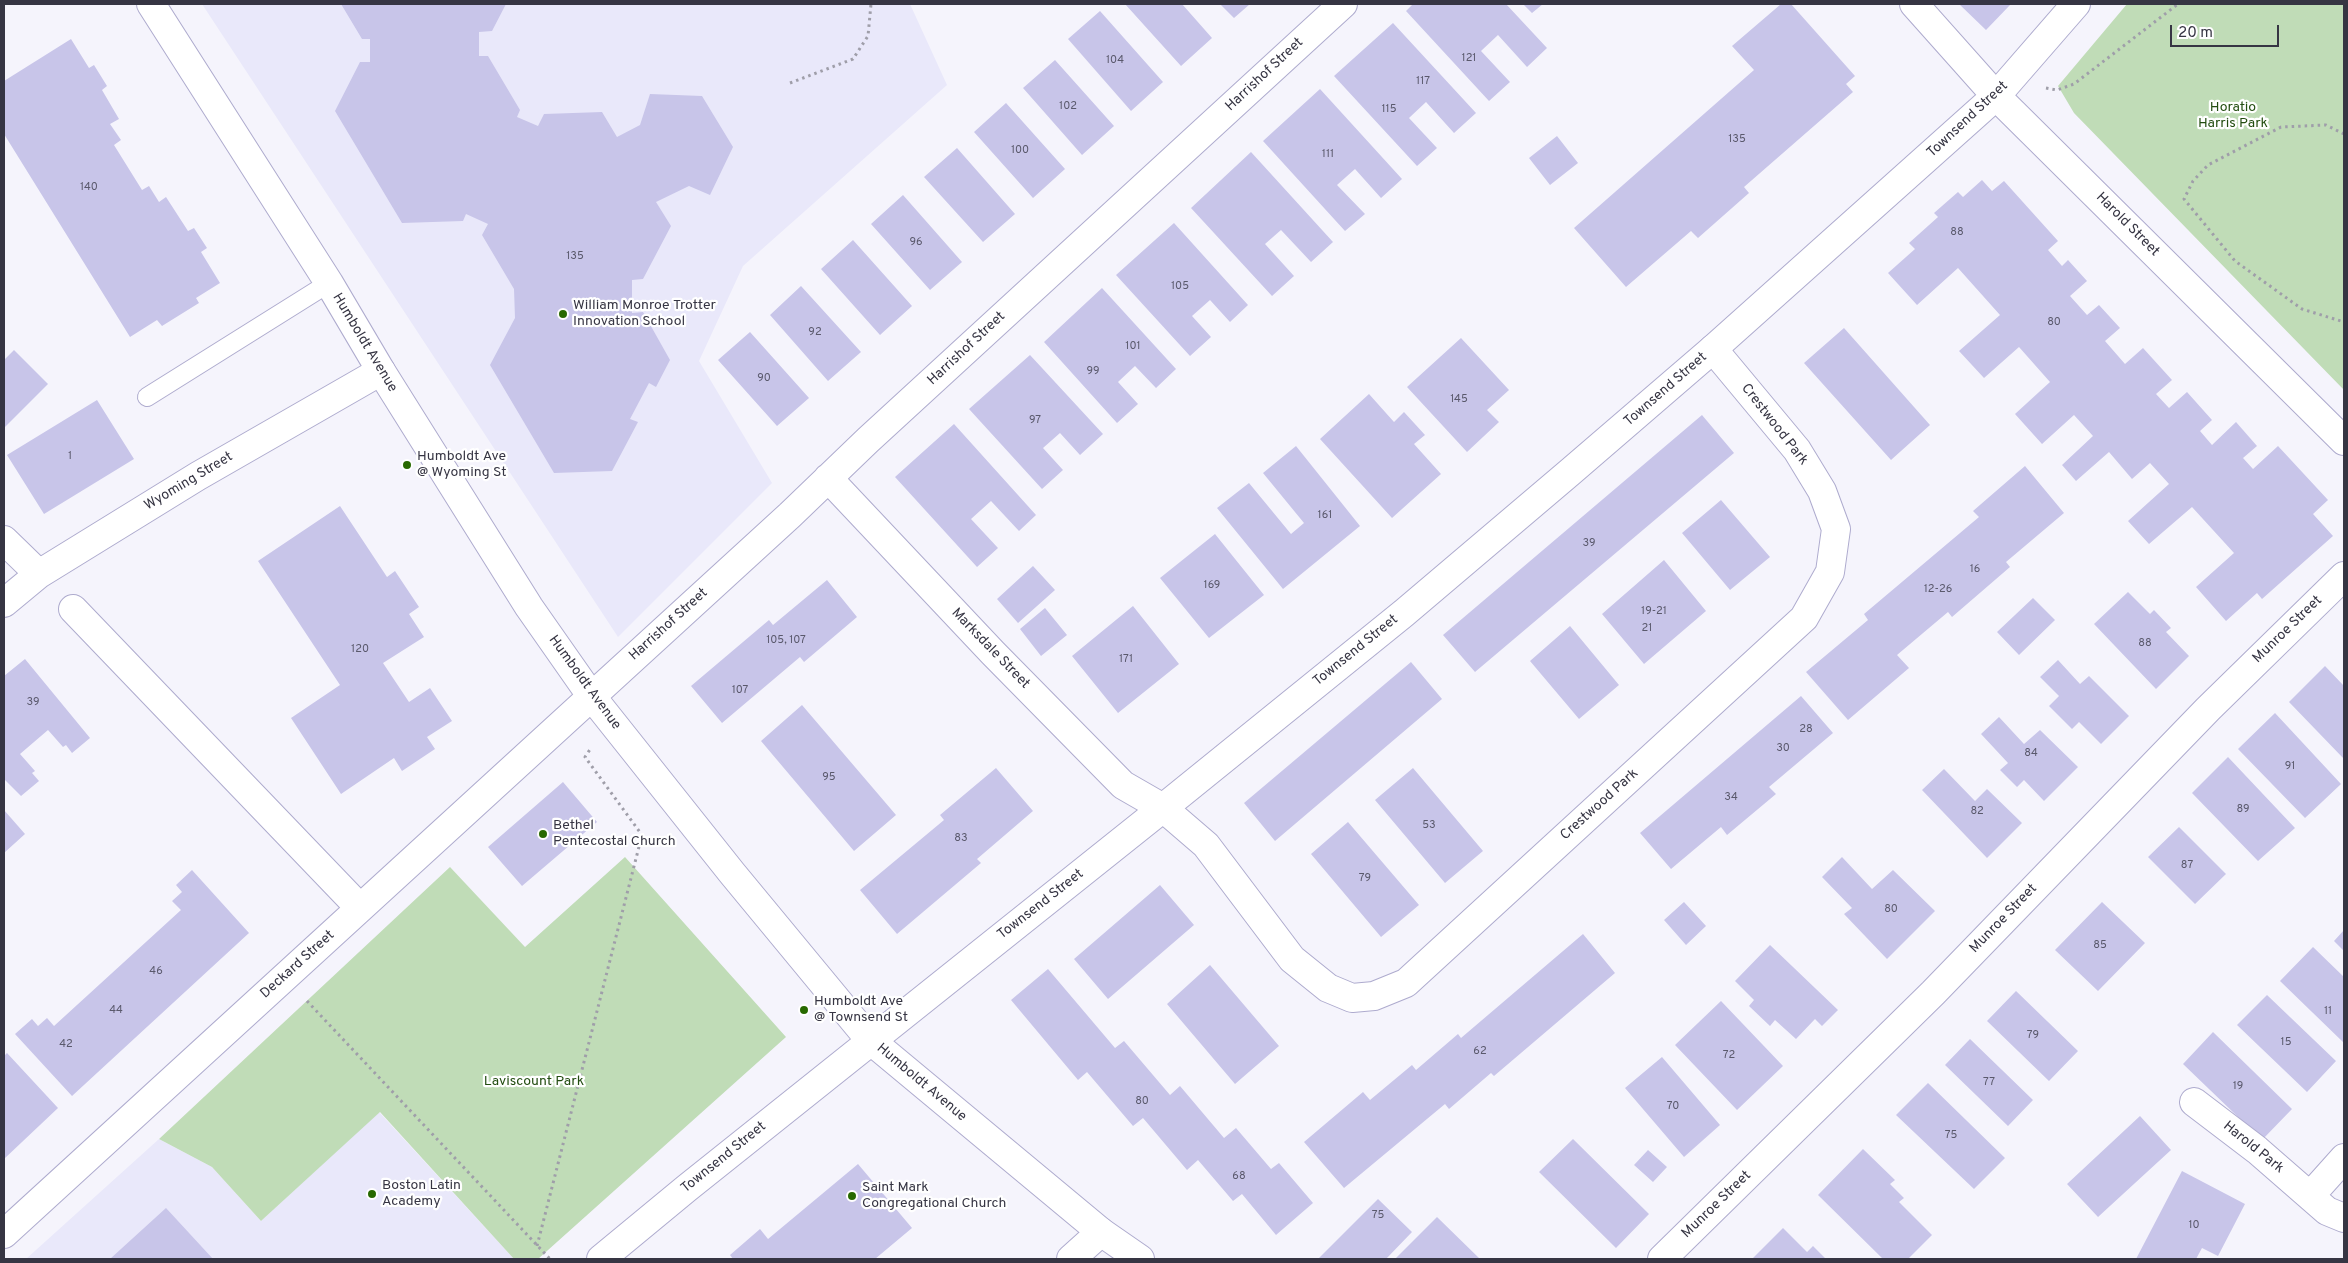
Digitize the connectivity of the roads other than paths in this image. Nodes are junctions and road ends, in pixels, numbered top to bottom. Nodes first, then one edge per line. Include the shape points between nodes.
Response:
1 (151, 4) edge
2 (1343, 4) edge
3 (1914, 4) edge
4 (2076, 4) edge
5 (1996, 96) junction
6 (329, 283) junction
7 (1713, 350) junction
8 (380, 371) junction
9 (147, 397) dead end
10 (2344, 441) edge
11 (828, 478) junction
12 (4, 540) edge
13 (39, 574) junction
14 (2344, 576) edge
15 (4, 603) edge
16 (73, 609) dead end
17 (592, 697) junction
18 (1163, 808) junction
19 (360, 908) junction
20 (870, 1040) junction
21 (2194, 1102) dead end
22 (2344, 1158) edge
23 (2310, 1196) junction
24 (2344, 1218) edge
25 (1102, 1232) junction
26 (4, 1234) edge
27 (602, 1259) edge
28 (1071, 1259) edge
29 (1140, 1259) edge
30 (1662, 1259) edge

1 - 6 street, Humboldt Avenue
2 - 11 street, Harrishof Street
3 - 5 street, Harold Street
4 - 5 street, Townsend Street
5 - 7 street, Townsend Street
5 - 10 street, Harold Street
6 - 8 street, Humboldt Avenue
6 - 9 lane
7 - 18 street, Townsend Street via 1404,612
7 - 18 street, Crestwood Park via 1797,450 1822,491 1836,529 1830,572 1804,618 1406,983 1374,996 1352,998 1328,988 1292,959 1206,845
8 - 13 street, Wyoming Street via 198,476
8 - 17 street, Humboldt Avenue via 529,607
11 - 17 street, Harrishof Street
11 - 18 street, Marksdale Street via 1122,785
12 - 13 street
13 - 15 street, Wyoming Street
14 - 30 street, Munroe Street via 2208,710 1933,992
16 - 19 street
17 - 19 street, Deckard Street
17 - 20 street, Humboldt Avenue
18 - 20 street, Townsend Street
19 - 26 street, Deckard Street
20 - 25 street, Humboldt Avenue
20 - 27 street, Townsend Street
21 - 23 street, Harold Park
22 - 23 street
23 - 24 street via 2327,1211
25 - 28 street
25 - 29 street, Humboldt Avenue

